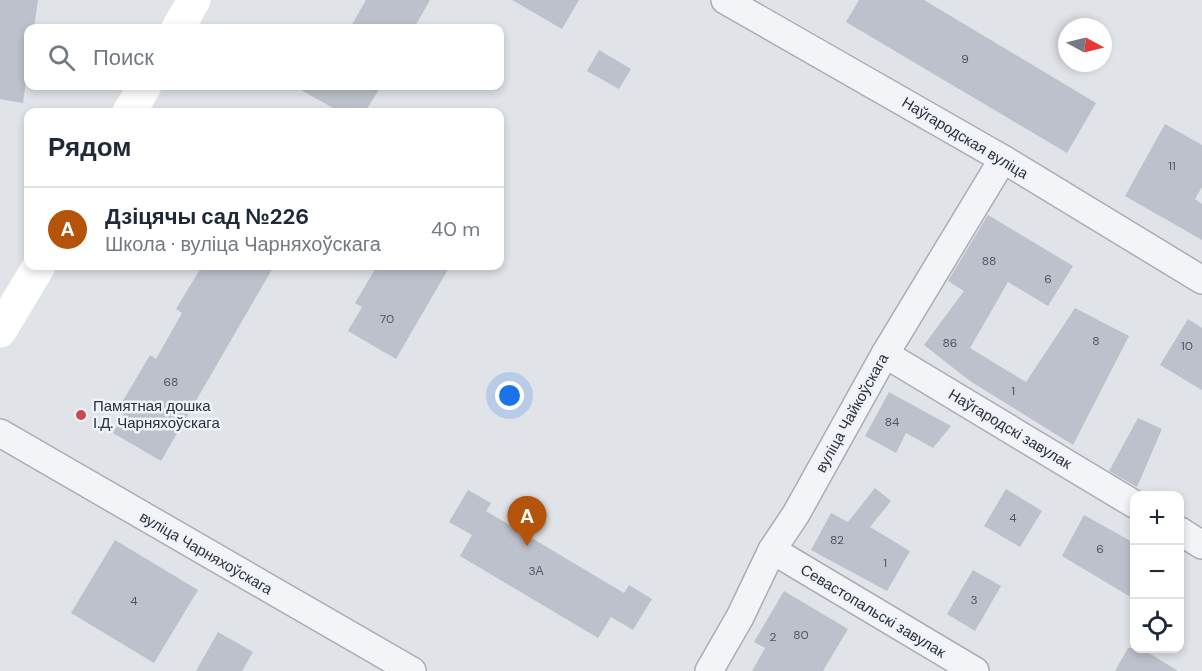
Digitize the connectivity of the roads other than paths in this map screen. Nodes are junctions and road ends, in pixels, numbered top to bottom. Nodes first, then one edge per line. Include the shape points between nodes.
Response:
1 (194, 0) edge
2 (725, 0) edge
3 (180, 24) edge
4 (143, 90) edge
5 (131, 108) edge
6 (1002, 159) junction
7 (37, 270) edge
8 (1202, 280) edge
9 (0, 331) edge
10 (885, 354) junction
11 (0, 434) edge
12 (1130, 502) edge
13 (1184, 534) edge
14 (1202, 545) edge
15 (772, 550) junction
16 (412, 671) edge
17 (709, 671) edge
18 (975, 671) edge

1 - 3 main road
2 - 6 street, Наўгародская вуліца
4 - 5 main road
6 - 8 street, Наўгародская вуліца
6 - 10 street, вуліца Чайкоўскага
7 - 9 main road
10 - 12 street, Наўгародскі завулак
10 - 15 street, вуліца Чайкоўскага
11 - 16 street, вуліца Чарняхоўскага
13 - 14 street
15 - 17 street, вуліца Чайкоўскага
15 - 18 street, Севастопальскі завулак

